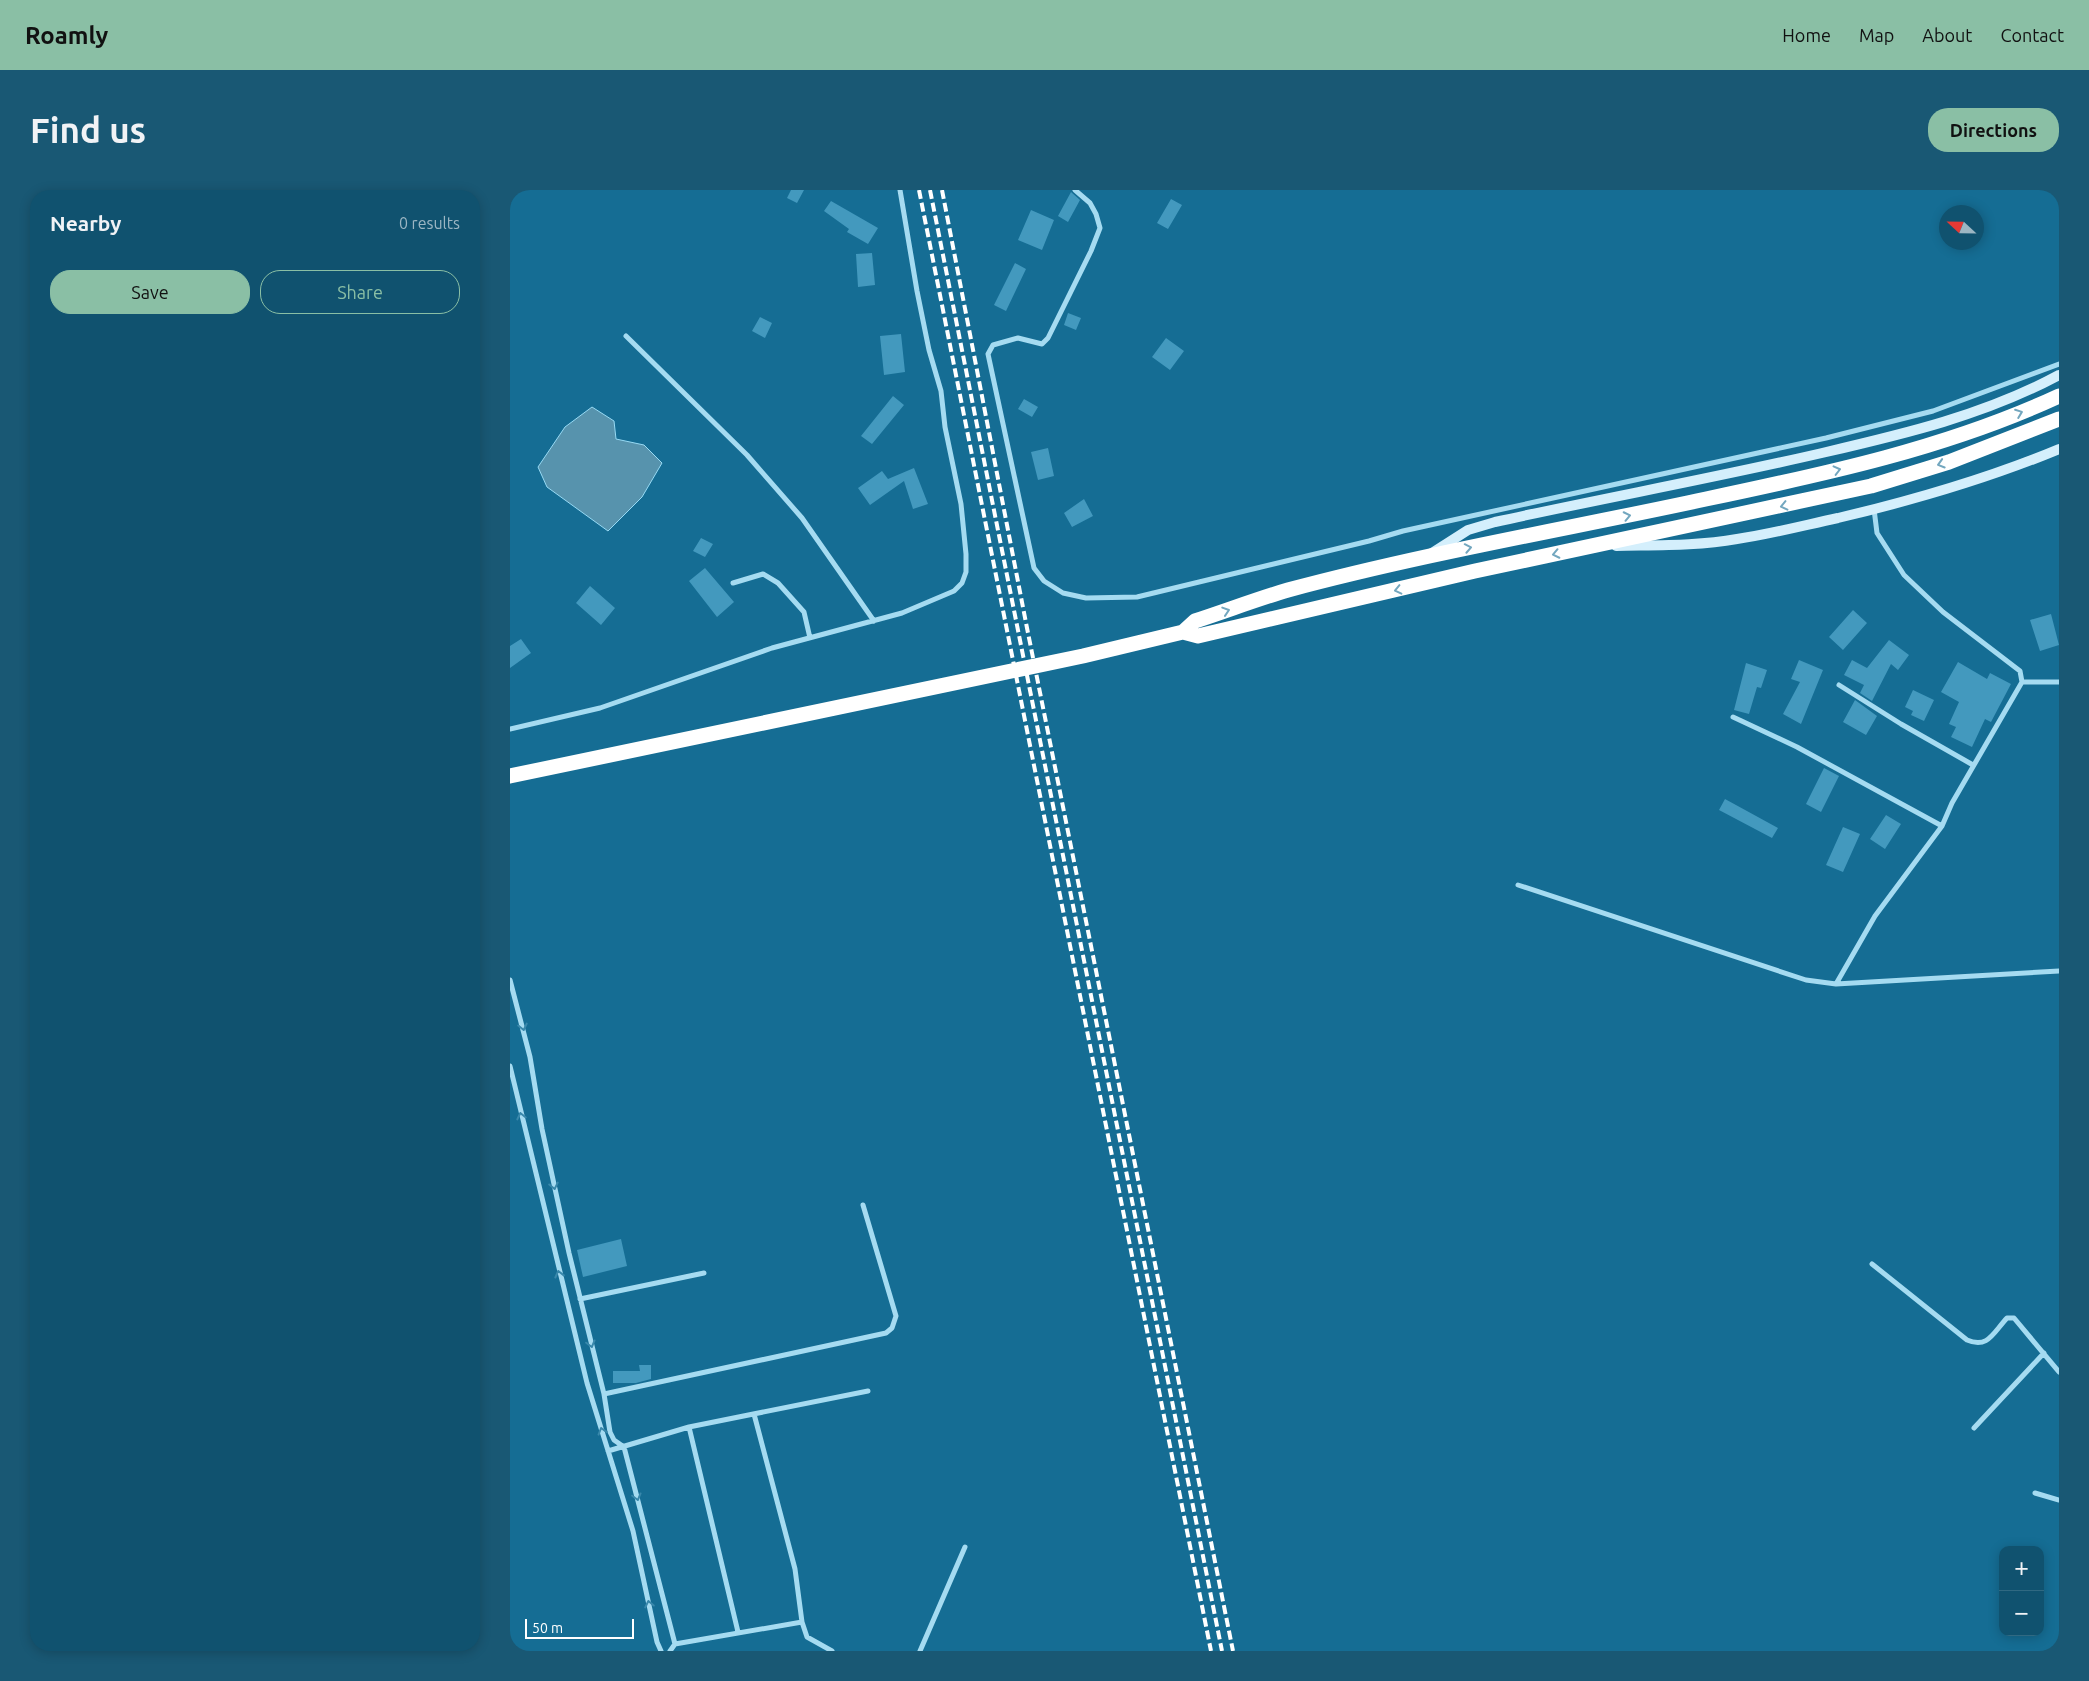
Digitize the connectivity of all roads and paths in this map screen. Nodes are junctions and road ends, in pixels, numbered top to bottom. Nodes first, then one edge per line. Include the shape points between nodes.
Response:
1 (900, 190) edge
2 (1075, 190) edge
3 (626, 336) dead end
4 (2059, 364) edge
5 (2059, 375) edge
6 (2059, 396) edge
7 (2059, 419) edge
8 (2059, 449) edge
9 (1874, 509) junction
10 (1591, 546) junction
11 (1425, 557) junction
12 (733, 582) dead end
13 (874, 621) junction
14 (1183, 632) junction
15 (810, 638) junction
16 (2022, 682) junction
17 (2059, 682) edge
18 (1839, 685) dead end
19 (1733, 717) dead end
20 (510, 729) edge
21 (1973, 765) junction
22 (510, 776) edge
23 (1942, 826) junction
24 (1518, 885) dead end
25 (2059, 971) edge
26 (510, 980) edge
27 (1836, 984) junction
28 (510, 1066) edge
29 (863, 1205) dead end
30 (1872, 1264) dead end
31 (704, 1272) dead end
32 (580, 1299) junction
33 (2044, 1354) junction
34 (2059, 1372) edge
35 (868, 1391) dead end
36 (604, 1394) junction
37 (754, 1414) junction
38 (689, 1428) junction
39 (1974, 1428) dead end
40 (624, 1446) junction
41 (608, 1451) junction
42 (2035, 1492) dead end
43 (2059, 1500) edge
44 (965, 1547) dead end
45 (802, 1622) junction
46 (738, 1632) junction
47 (675, 1644) junction
48 (661, 1651) edge
49 (670, 1651) edge
50 (832, 1651) edge
51 (920, 1651) edge

1 - 13 street via 917,291 941,391 961,504 966,572 962,583 954,590 902,613
2 - 4 street via 1090,203 1100,228 1048,338 1039,344 1018,338 993,345 988,354 1034,568 1044,581 1064,593 1086,598 1137,597 1403,531 1826,438 1932,411
3 - 13 street via 772,483 802,518
5 - 11 main road via 2003,402 1948,422 1774,464 1468,530
11 -> 6 highway via 1868,463 1978,429
7 -> 10 highway via 1949,462 1871,486
8 - 9 main road via 1936,494
9 - 10 main road via 1737,539 1679,545
9 - 16 street via 1878,533 1904,575 1944,612 2020,671
10 -> 14 highway via 1198,636
14 -> 11 highway via 1195,621 1287,590
12 - 15 street via 763,574 778,583 804,612
13 - 15 street
14 - 22 highway via 1083,656
15 - 20 street via 772,648 600,708
16 - 17 street
16 - 21 street
18 - 21 street
19 - 23 street via 1797,747
21 - 23 street
23 - 27 street via 1875,916
24 - 27 street via 1806,980
25 - 27 street
26 -> 32 street via 530,1056 542,1129
41 -> 28 street via 587,1383
29 - 36 street via 896,1316 892,1328 886,1333
30 - 33 street via 1967,1340 1978,1345 1984,1343 2010,1317 2018,1320
31 - 32 street
32 -> 36 street
33 - 34 street
33 - 39 street
35 - 37 street
36 - 40 street via 610,1432 614,1440
37 - 38 street
37 - 45 street via 795,1569
38 - 40 street
38 - 46 street
40 - 41 street
40 -> 47 street
48 -> 41 street via 633,1531
42 - 43 street
44 - 51 street
45 - 46 street
45 - 50 street via 808,1637
46 - 47 street
47 - 49 street

